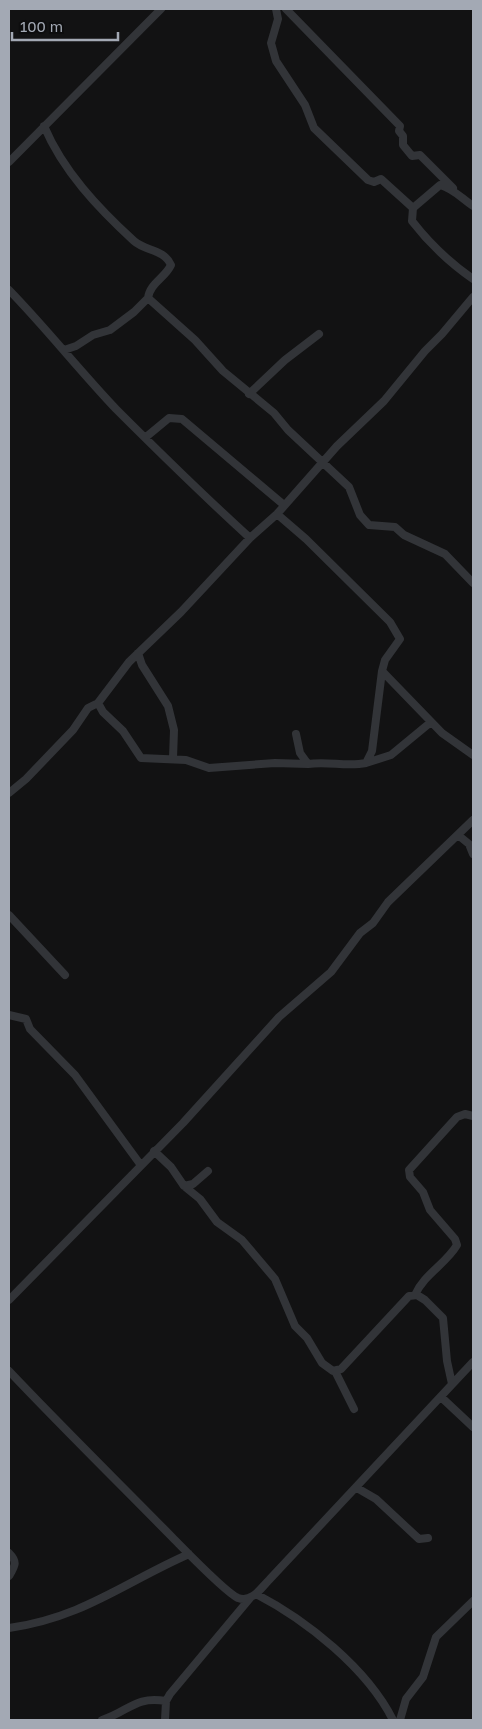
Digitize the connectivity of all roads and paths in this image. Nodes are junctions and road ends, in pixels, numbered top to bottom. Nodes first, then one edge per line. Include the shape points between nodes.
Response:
1 (161, 9) edge
2 (276, 9) edge
3 (286, 9) edge
4 (44, 126) junction
5 (9, 162) edge
6 (453, 188) junction
7 (473, 206) edge
8 (413, 208) junction
9 (473, 279) edge
10 (9, 290) edge
11 (473, 296) edge
12 (148, 298) junction
13 (318, 334) dead end
14 (64, 350) junction
15 (249, 394) junction
16 (146, 437) junction
17 (323, 462) junction
18 (284, 505) junction
19 (277, 514) junction
20 (250, 538) junction
21 (473, 583) edge
22 (138, 653) junction
23 (382, 671) junction
24 (98, 703) junction
25 (431, 722) junction
26 (296, 734) dead end
27 (473, 755) edge
28 (173, 758) junction
29 (366, 763) junction
30 (308, 764) junction
31 (9, 793) edge
32 (473, 820) edge
33 (458, 835) junction
34 (473, 854) edge
35 (9, 915) edge
36 (65, 974) dead end
37 (9, 1015) edge
38 (473, 1116) edge
39 (154, 1151) junction
40 (140, 1164) junction
41 (208, 1170) dead end
42 (184, 1186) junction
43 (415, 1295) junction
44 (9, 1300) edge
45 (473, 1362) edge
46 (9, 1371) edge
47 (335, 1371) junction
48 (452, 1384) junction
49 (441, 1397) junction
50 (354, 1408) dead end
51 (473, 1427) edge
52 (357, 1488) junction
53 (428, 1538) dead end
54 (9, 1553) edge
55 (189, 1554) junction
56 (9, 1576) edge
57 (254, 1596) junction
58 (473, 1601) edge
59 (9, 1628) edge
60 (166, 1702) junction
61 (102, 1720) edge
62 (165, 1720) edge
63 (393, 1720) edge
64 (400, 1720) edge

1 - 4 street
2 - 8 street via 278,19 271,43 276,61 305,105 314,128 368,180 381,179
3 - 6 street via 400,126 404,148 412,156 420,155
4 - 5 street
4 - 12 street via 68,168 99,208 142,248 168,258 171,265 152,286
6 - 7 street
6 - 8 street via 440,185
8 - 9 street via 412,220 421,233 456,268
10 - 14 street
11 - 17 street via 384,401
12 - 14 street via 119,325
12 - 15 street
13 - 15 street
14 - 16 street
15 - 17 street via 274,413
16 - 18 street via 169,418 182,419
16 - 20 street via 215,508
17 - 18 street
17 - 21 street via 349,487 360,515 369,525 395,528 445,554
18 - 19 street
19 - 20 street
19 - 23 street via 372,603 399,635 400,639 385,660
20 - 22 street
22 - 24 street
22 - 28 street via 168,706 174,730
23 - 25 street
23 - 29 street via 372,751
24 - 28 street via 123,731 140,757
24 - 31 street via 88,708 73,730
25 - 27 street
25 - 29 street via 391,755
26 - 30 street via 300,753
28 - 30 street via 209,768
29 - 30 street via 353,766 321,762
32 - 33 street
33 - 34 street via 470,844
33 - 39 street via 388,902 331,972 279,1017
35 - 36 street
37 - 40 street via 26,1019 30,1030 75,1075
38 - 43 street via 457,1117 408,1170 423,1192 430,1210 457,1244 421,1282
39 - 40 street
39 - 42 street
40 - 44 street
41 - 42 street via 193,1184
42 - 47 street via 200,1199 216,1222 242,1240 275,1279 295,1326 307,1338 322,1363
43 - 47 street via 408,1296 341,1369
43 - 48 street via 443,1318
45 - 48 street
46 - 55 street
47 - 50 street
48 - 49 street
49 - 51 street
49 - 52 street
52 - 53 street via 376,1499 419,1539
52 - 57 street
54 - 56 street via 16,1564
55 - 57 street via 238,1598
55 - 59 street via 118,1592 57,1619
57 - 60 street via 175,1686
57 - 63 street via 286,1611 322,1638 370,1685
58 - 64 street via 436,1636 423,1677 406,1699
60 - 61 street via 143,1700 116,1716
60 - 62 street

